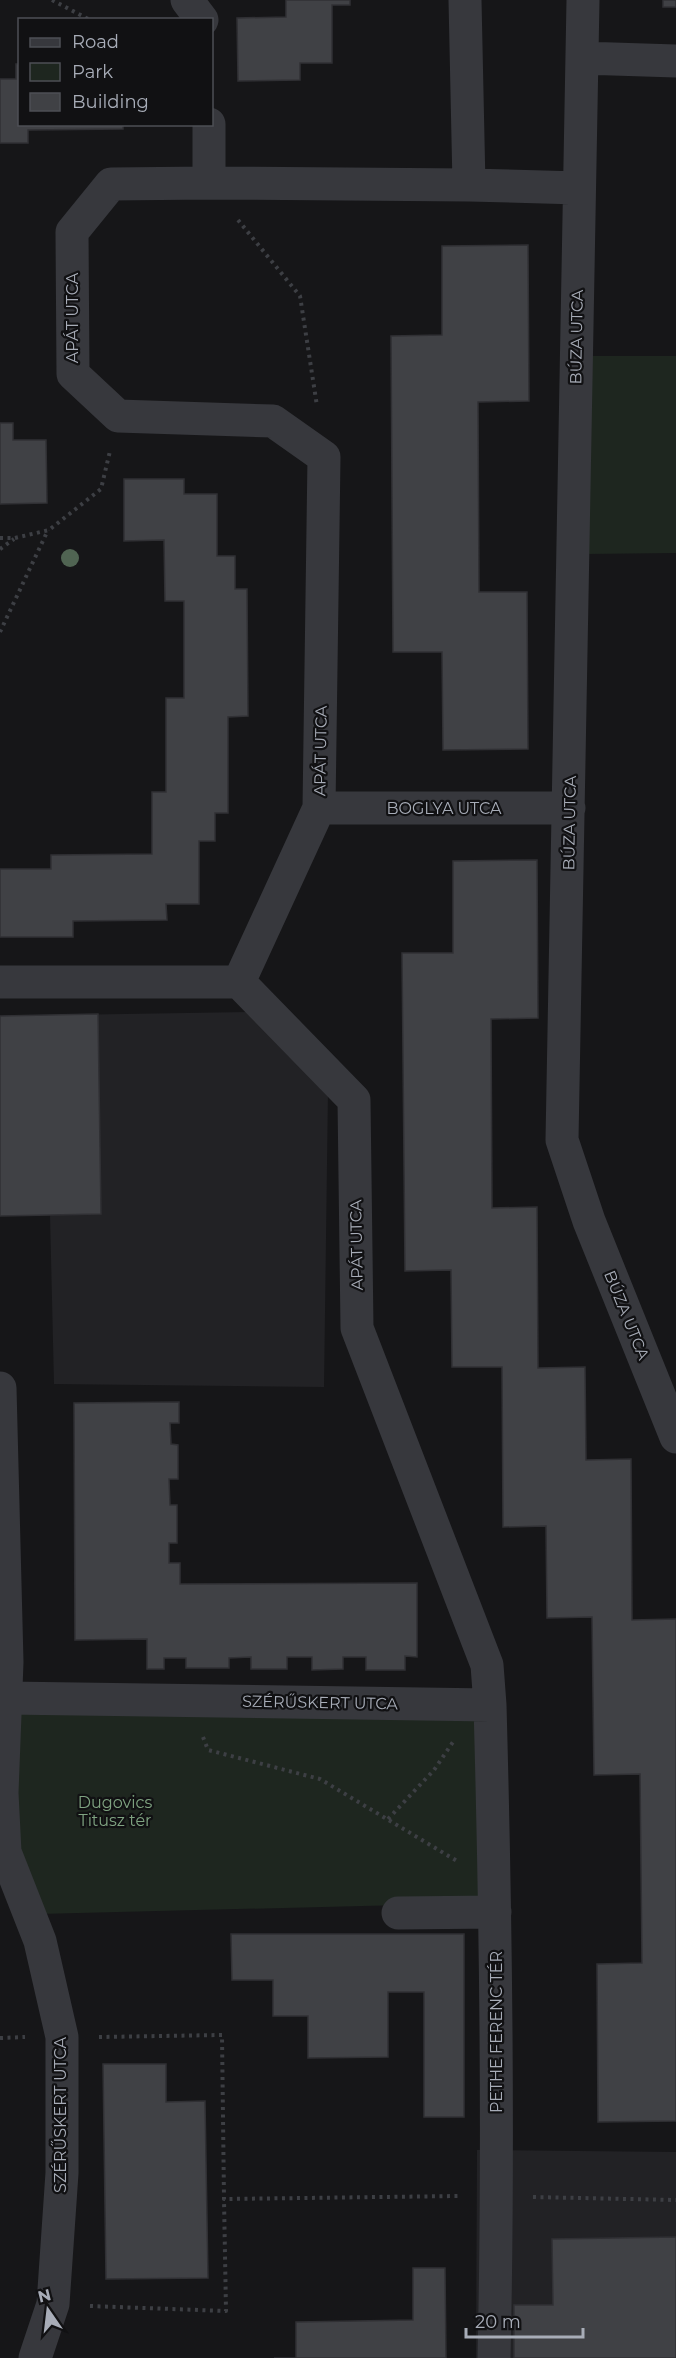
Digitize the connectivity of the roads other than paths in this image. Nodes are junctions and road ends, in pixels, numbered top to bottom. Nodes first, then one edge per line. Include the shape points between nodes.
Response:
1 (187, 0) edge
2 (465, 0) edge
3 (583, 0) edge
4 (200, 18) edge
5 (582, 58) junction
6 (676, 61) edge
7 (208, 126) edge
8 (209, 183) junction
9 (469, 185) junction
10 (579, 188) junction
11 (319, 808) junction
12 (569, 808) junction
13 (0, 982) edge
14 (239, 982) junction
15 (0, 1388) edge
16 (676, 1437) edge
17 (7, 1698) junction
18 (490, 1705) junction
19 (1, 1794) edge
20 (495, 1912) junction
21 (398, 1913) dead end
22 (35, 2358) edge
23 (494, 2358) edge

1 - 4 street
2 - 9 street
3 - 5 street, BÚZA UTCA
5 - 6 street
5 - 10 street, BÚZA UTCA
7 - 8 street
8 - 9 street
8 - 11 street, APÁT UTCA via 111,184 72,232 72,374 118,416 273,421 324,457
9 - 10 street
10 - 12 street, BÚZA UTCA
11 - 12 street, BOGLYA UTCA
11 - 14 street, APÁT UTCA
12 - 16 street, BÚZA UTCA via 562,1140 589,1221
13 - 14 street
14 - 18 street, APÁT UTCA via 354,1100 357,1328 487,1665
15 - 17 street, SZÉRŰSKERT UTCA
17 - 18 street, SZÉRŰSKERT UTCA
17 - 19 street, SZÉRŰSKERT UTCA
18 - 20 street, PETHE FERENC TÉR
19 - 22 street, SZÉRŰSKERT UTCA via 5,1852 40,1941 62,2037 62,2173 53,2304
20 - 21 street
20 - 23 street, PETHE FERENC TÉR

